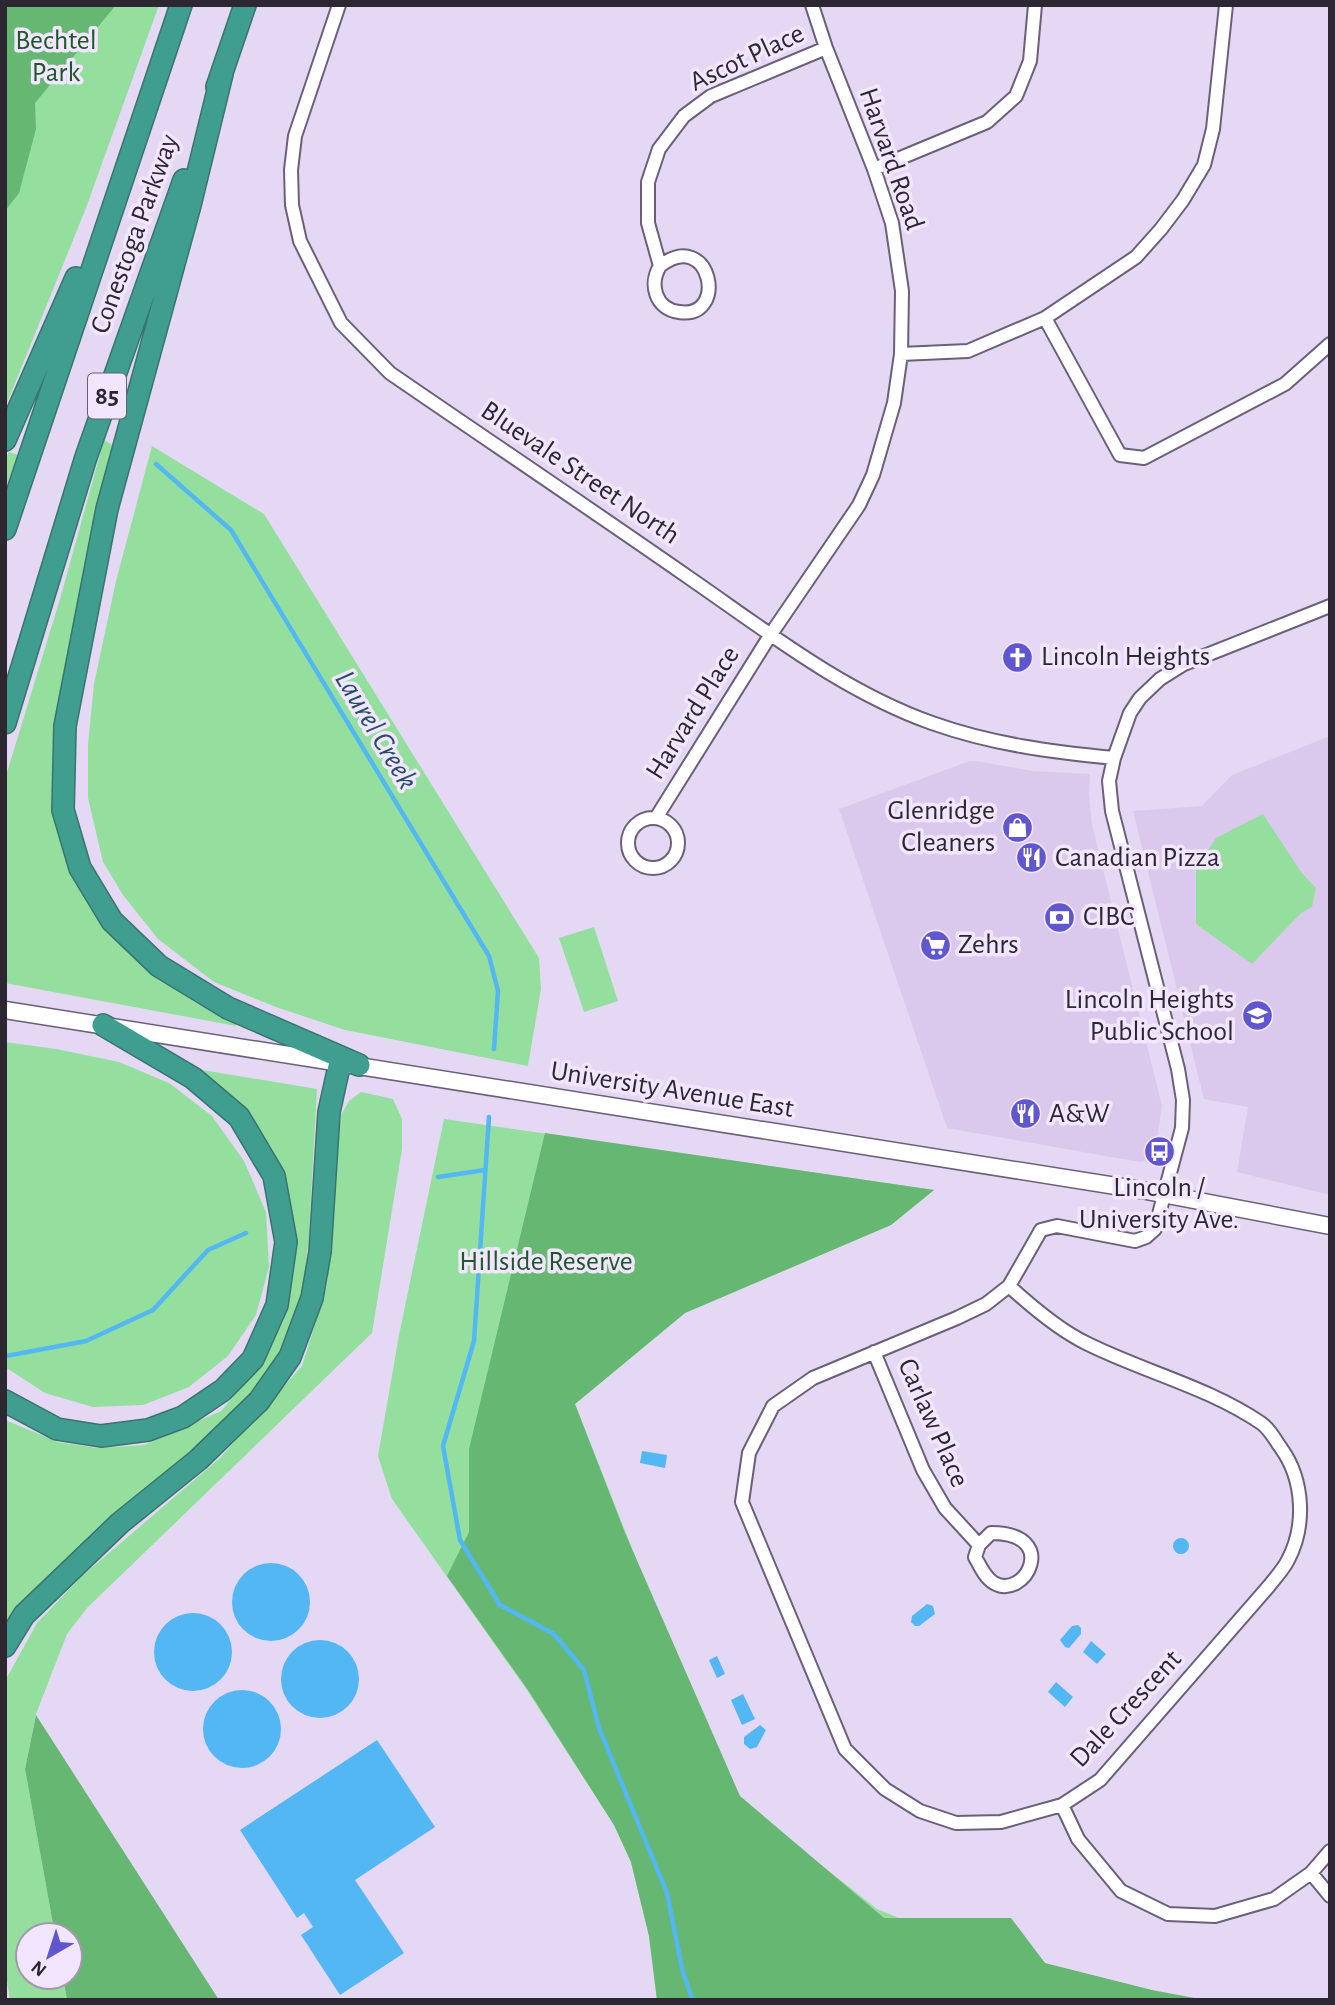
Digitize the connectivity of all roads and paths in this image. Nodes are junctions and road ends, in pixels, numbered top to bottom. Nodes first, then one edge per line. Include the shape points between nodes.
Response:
1 (181, 5) edge
2 (245, 5) edge
3 (339, 5) edge
4 (812, 5) edge
5 (1035, 5) edge
6 (1226, 5) edge
7 (826, 48) junction
8 (222, 74) junction
9 (127, 164) junction
10 (874, 169) junction
11 (660, 266) junction
12 (1045, 317) junction
13 (1330, 344) edge
14 (901, 354) junction
15 (5, 440) edge
16 (5, 529) edge
17 (1330, 606) edge
18 (771, 634) junction
19 (5, 723) edge
20 (1114, 758) junction
21 (656, 818) junction
22 (5, 1010) edge
23 (103, 1025) junction
24 (349, 1063) junction
25 (1164, 1195) junction
26 (1330, 1226) edge
27 (1009, 1286) junction
28 (874, 1352) junction
29 (5, 1401) edge
30 (979, 1545) junction
31 (5, 1646) edge
32 (1062, 1805) junction
33 (1330, 1851) edge
34 (1311, 1873) junction
35 (1330, 1896) edge

1 - 9 highway, Conestoga Parkway / 85
2 - 8 highway, Conestoga Parkway / 85
3 - 18 street, Bluevale Street North via 295,136 292,205 300,241 341,323 390,373
4 - 7 street, Harvard Road
5 - 10 street via 1030,61 1016,96 987,122
6 - 12 street via 1205,165 1176,210 1136,257
7 - 10 street, Harvard Road
7 - 11 street, Ascot Place via 711,96 684,116 659,149 648,182 648,223
8 - 19 highway, Conestoga Parkway / 85 via 86,457
8 - 24 highway via 107,509 65,726 64,810 80,868 112,921 159,966 228,1008
9 - 15 highway
9 - 16 highway, Conestoga Parkway / 85
10 - 14 street, Harvard Road via 892,223 902,291
11 - 11 street, Ascot Place via 654,292 669,310 691,312 706,299 709,277 700,263 679,256
12 - 13 street via 1120,455 1144,458 1286,384
12 - 14 street via 968,351
14 - 18 street, Harvard Road via 894,403 873,475 859,505
17 - 20 street, Dale Crescent via 1184,664 1160,679 1130,713
18 - 20 street, Bluevale Street North via 855,689 932,723 1016,747
18 - 21 street, Harvard Place
20 - 25 street, Dale Crescent via 1109,781 1112,811 1183,1100 1182,1128
21 - 21 street, Harvard Place via 632,829 628,843 636,862 651,869 669,863 678,846 671,825
22 - 23 main road, University Avenue East
23 - 24 main road, University Avenue East
23 - 29 highway via 193,1078 239,1117 274,1176 286,1242 277,1305 253,1359 223,1390 183,1417 148,1430 101,1436 57,1429
24 - 25 main road, University Avenue East
24 - 31 highway via 329,1112 318,1263 312,1298 290,1357 259,1401 198,1460 120,1522 23,1615
25 - 26 main road, University Avenue East
25 - 27 street, Dale Crescent via 1155,1229 1135,1241 1057,1226 1041,1230
27 - 28 street, Dale Crescent via 986,1304
27 - 32 street, Dale Crescent via 1084,1342 1224,1402 1265,1425 1297,1480 1300,1509 1288,1561 1269,1586 1100,1780
28 - 30 street, Carlaw Place via 923,1470 945,1508
28 - 32 street, Dale Crescent via 813,1378 773,1406 749,1452 742,1502 783,1605 845,1749 886,1790 919,1811 956,1823 1000,1822
30 - 30 street, Carlaw Place via 975,1557 995,1584 1010,1586 1023,1580 1031,1567 1031,1552 1024,1539 991,1533
32 - 34 street via 1078,1839 1121,1891 1168,1913 1215,1916 1274,1899
33 - 34 street
34 - 35 street

